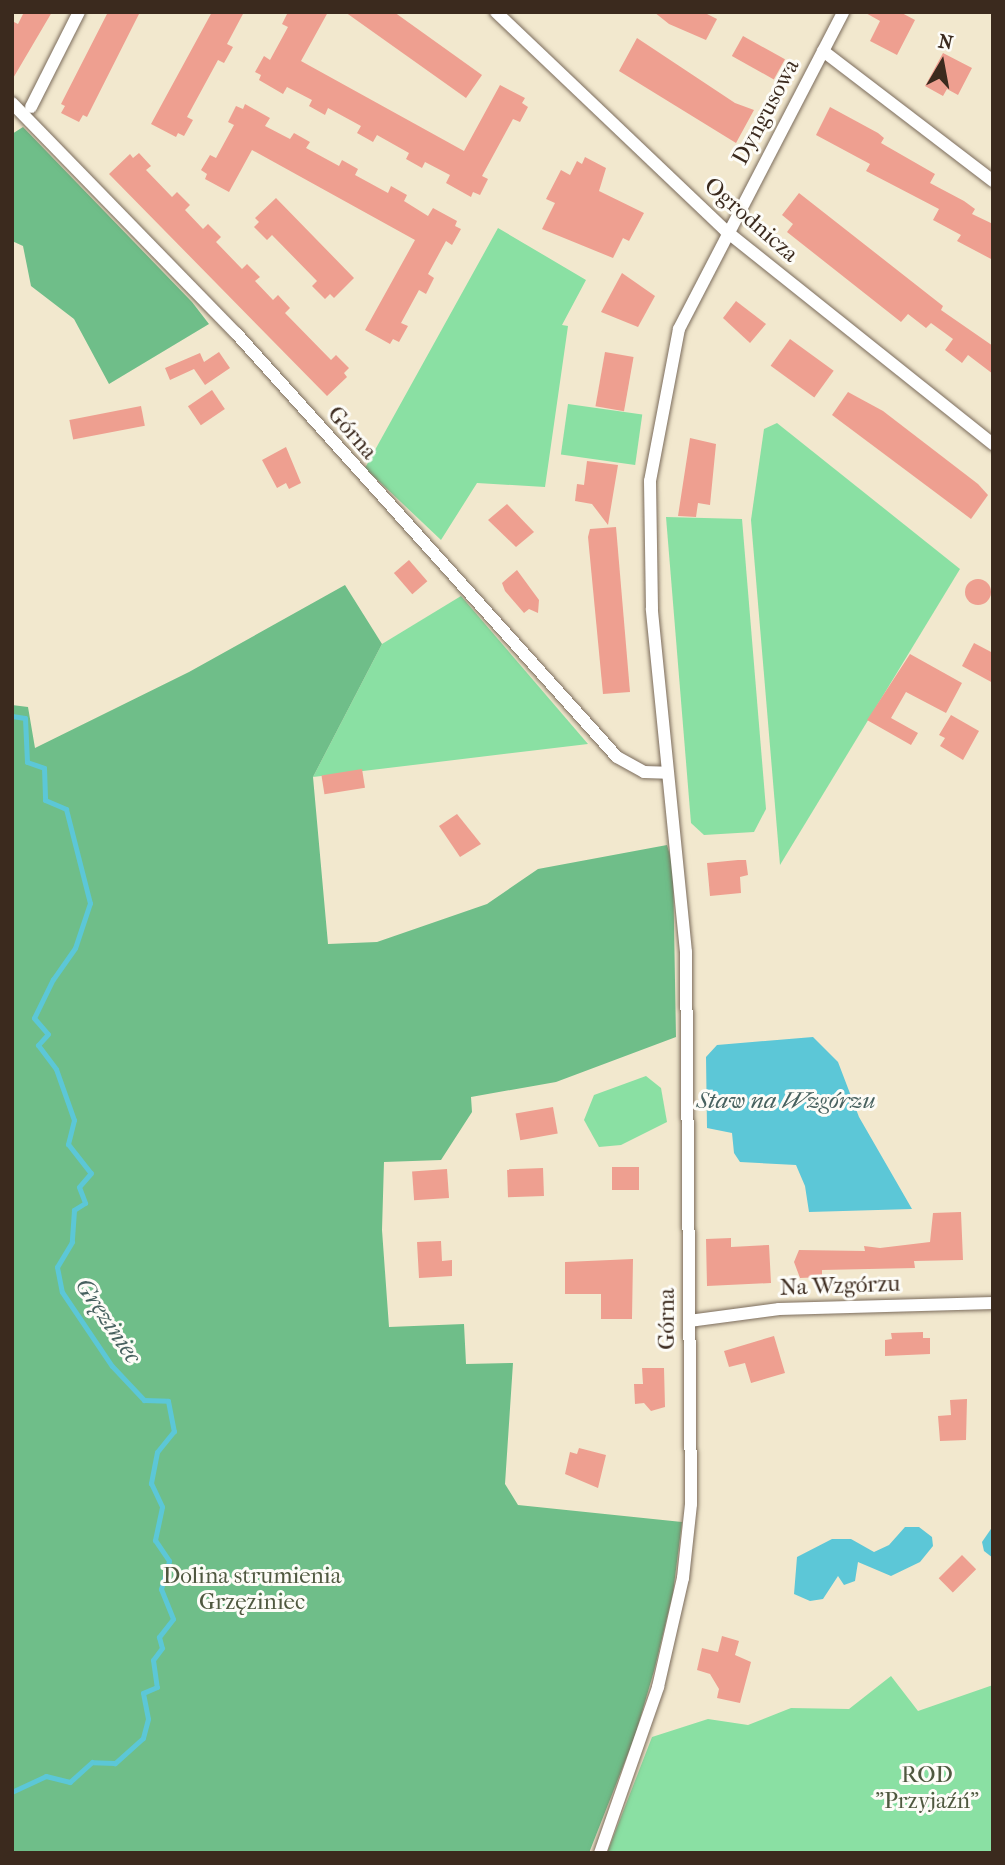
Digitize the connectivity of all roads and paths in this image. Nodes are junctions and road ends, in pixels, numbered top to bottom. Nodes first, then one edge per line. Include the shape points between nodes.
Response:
1 (79, 12) edge
2 (496, 12) edge
3 (843, 12) edge
4 (822, 51) junction
5 (12, 103) edge
6 (30, 107) dead end
7 (993, 181) edge
8 (726, 231) junction
9 (993, 444) edge
10 (667, 773) junction
11 (993, 1303) edge
12 (689, 1321) junction
13 (600, 1853) edge

1 - 6 street
2 - 8 street, Ogrodnicza
3 - 4 street, Dyngusowa
4 - 7 street
4 - 8 street, Dyngusowa
5 - 10 street, Górna via 236,333 617,757 644,772
8 - 9 street, Ogrodnicza
8 - 10 street, Górna via 673,348 650,481 649,569
10 - 12 street, Górna via 685,952
11 - 12 street, Na Wzgórzu via 779,1309
12 - 13 street, Górna via 687,1553 658,1688

